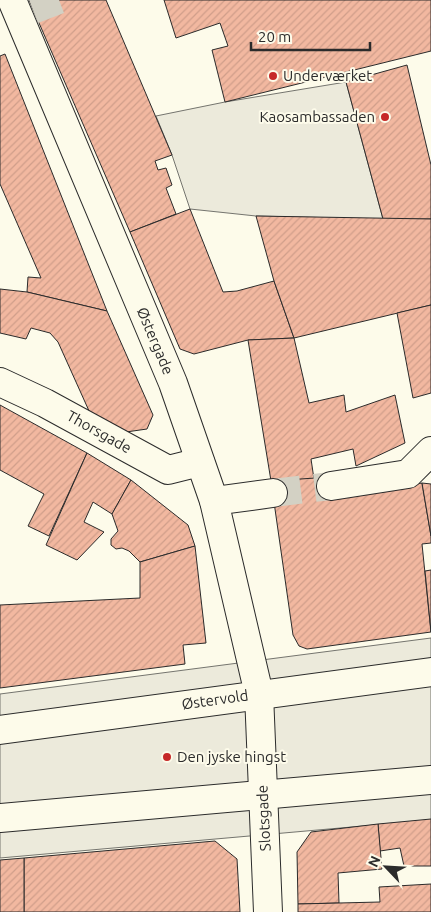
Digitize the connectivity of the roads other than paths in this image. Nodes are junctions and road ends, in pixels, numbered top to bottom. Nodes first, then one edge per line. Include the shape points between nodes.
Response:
1 (21, 9) edge
2 (0, 382) edge
3 (431, 451) edge
4 (200, 462) junction
5 (331, 486) tunnel mouth
6 (273, 493) tunnel mouth
7 (214, 501) junction
8 (431, 672) edge
9 (259, 694) junction
10 (0, 730) edge
11 (431, 780) edge
12 (263, 795) junction
13 (0, 818) edge
14 (268, 912) edge

1 - 4 street, Østergade via 173,383
2 - 4 street, Thorsgade via 168,470
3 - 5 street via 408,474
4 - 7 street, Østergade
6 - 7 street
7 - 9 street, Østergade
8 - 9 street, Østervold
9 - 10 street, Østervold
9 - 12 street, Slotsgade
11 - 12 street
12 - 13 street
12 - 14 street, Slotsgade

